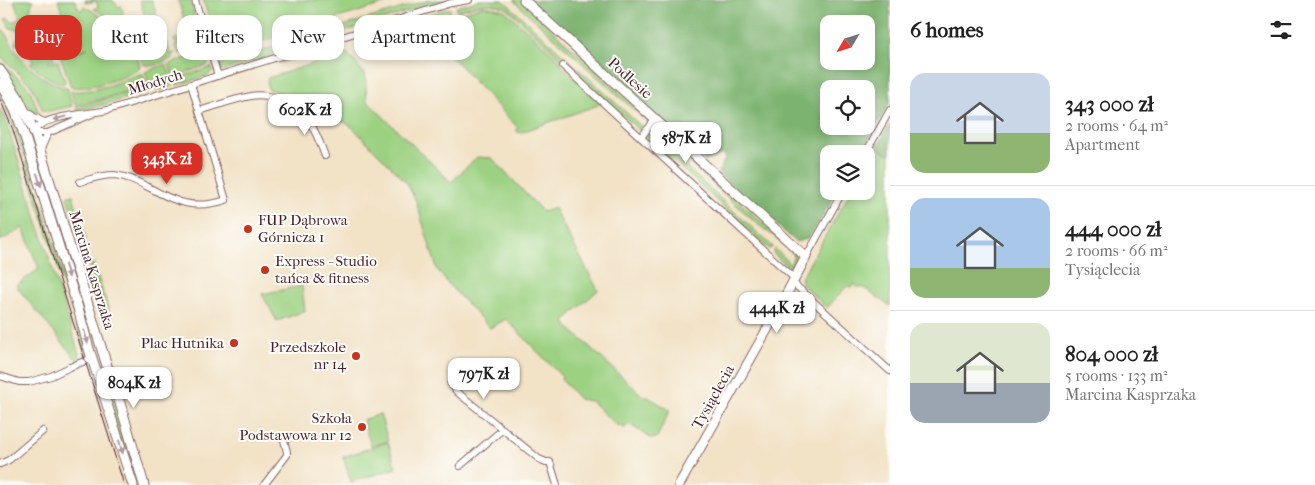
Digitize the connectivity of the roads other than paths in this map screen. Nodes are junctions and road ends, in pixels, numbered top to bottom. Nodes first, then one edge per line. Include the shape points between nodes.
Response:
1 (194, 0) edge
2 (469, 0) edge
3 (524, 0) edge
4 (454, 2) edge
5 (563, 66) dead end
6 (0, 70) edge
7 (218, 76) junction
8 (0, 84) edge
9 (191, 84) junction
10 (25, 110) junction
11 (890, 110) edge
12 (199, 111) junction
13 (95, 112) junction
14 (655, 120) junction
15 (44, 122) junction
16 (34, 130) junction
17 (48, 133) junction
18 (24, 134) junction
19 (641, 137) junction
20 (870, 145) edge
21 (40, 150) junction
22 (325, 156) dead end
23 (80, 182) dead end
24 (839, 200) edge
25 (806, 257) junction
26 (793, 280) junction
27 (103, 353) junction
28 (92, 358) junction
29 (890, 372) edge
30 (0, 376) edge
31 (451, 383) dead end
32 (503, 429) junction
33 (43, 431) dead end
34 (284, 440) dead end
35 (1, 462) edge
36 (460, 466) dead end
37 (133, 485) edge
38 (144, 485) edge
39 (264, 485) edge
40 (557, 485) edge
41 (679, 485) edge

1 - 7 street
2 - 4 street, Młodych
3 - 14 street, Podlesie
4 - 7 street, Młodych
5 - 19 street
6 - 10 street, Marcina Kasprzaka
7 - 9 street, Młodych
8 - 18 street, Marcina Kasprzaka
9 - 12 street
9 - 13 street, Młodych
10 - 15 street
10 - 16 street, Marcina Kasprzaka
11 - 20 street
12 - 22 street via 252,96 282,99 306,116
12 - 23 street via 226,200 191,205 131,179 113,175
13 -> 15 street, Młodych
13 - 17 street, Młodych
14 - 19 street
14 - 25 street, Podlesie
15 - 16 street, Młodych
16 - 17 street
16 - 18 street, Młodych
16 - 21 street, Marcina Kasprzaka
17 - 21 street
18 -> 28 street, Marcina Kasprzaka
19 - 26 street
21 - 27 street, Marcina Kasprzaka
24 - 25 street, Tysiąclecia
25 - 26 street, Tysiąclecia
26 - 29 street
26 - 41 street, Tysiąclecia
27 - 28 street
27 - 38 street, Marcina Kasprzaka
28 - 30 street via 29,382
28 -> 37 street, Marcina Kasprzaka
31 - 32 street via 457,392
32 - 36 street
32 - 40 street via 539,459 550,462
33 - 35 street via 9,460
34 - 39 street via 287,455

